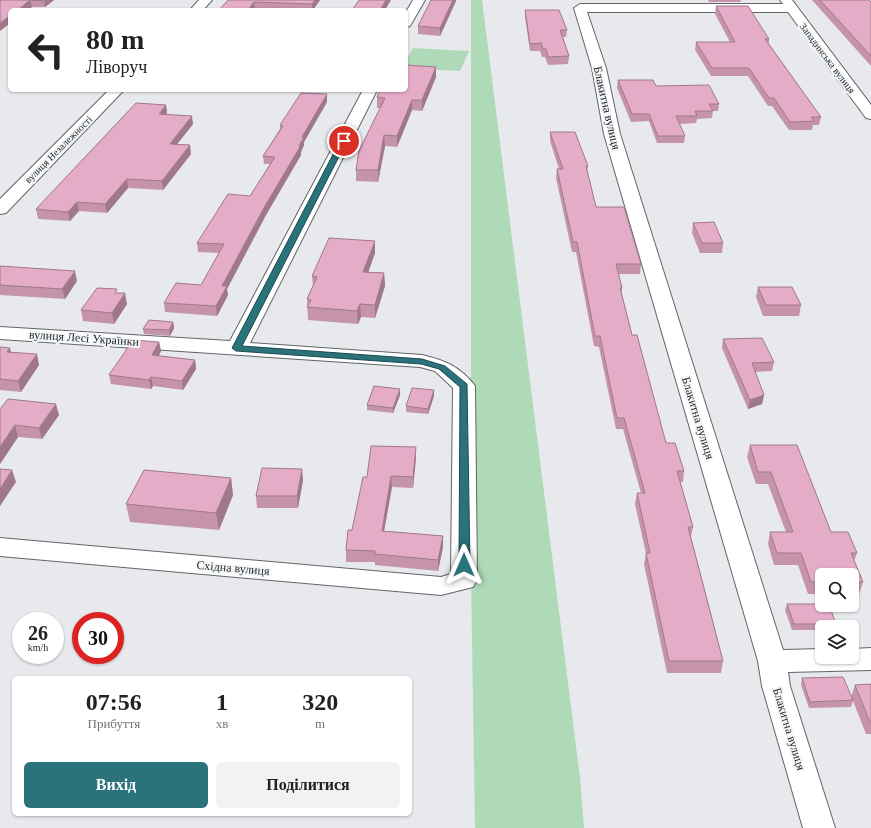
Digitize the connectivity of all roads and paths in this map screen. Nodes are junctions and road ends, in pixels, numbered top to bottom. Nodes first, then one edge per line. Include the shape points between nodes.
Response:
1 (206, 0) edge
2 (418, 0) edge
3 (788, 4) edge
4 (198, 8) edge
5 (408, 19) edge
6 (115, 92) edge
7 (369, 92) edge
8 (871, 115) edge
9 (0, 209) edge
10 (0, 333) edge
11 (236, 348) junction
12 (0, 547) edge
13 (464, 580) joint
14 (871, 659) edge
15 (772, 660) junction
16 (819, 828) edge

1 - 4 street
2 - 5 street
3 - 8 street, Западинська вулиця
3 - 15 street, Блакитна вулиця via 580,8 599,68 612,134
6 - 9 street, вулиця Незалежності
7 - 11 street
10 - 11 street, вулиця Лесі Українки
11 - 13 street, вулиця Лесі Українки via 422,361 442,367 464,386
12 - 13 street, Східна вулиця via 441,586
14 - 15 street
15 - 16 street, Блакитна вулиця via 776,686

